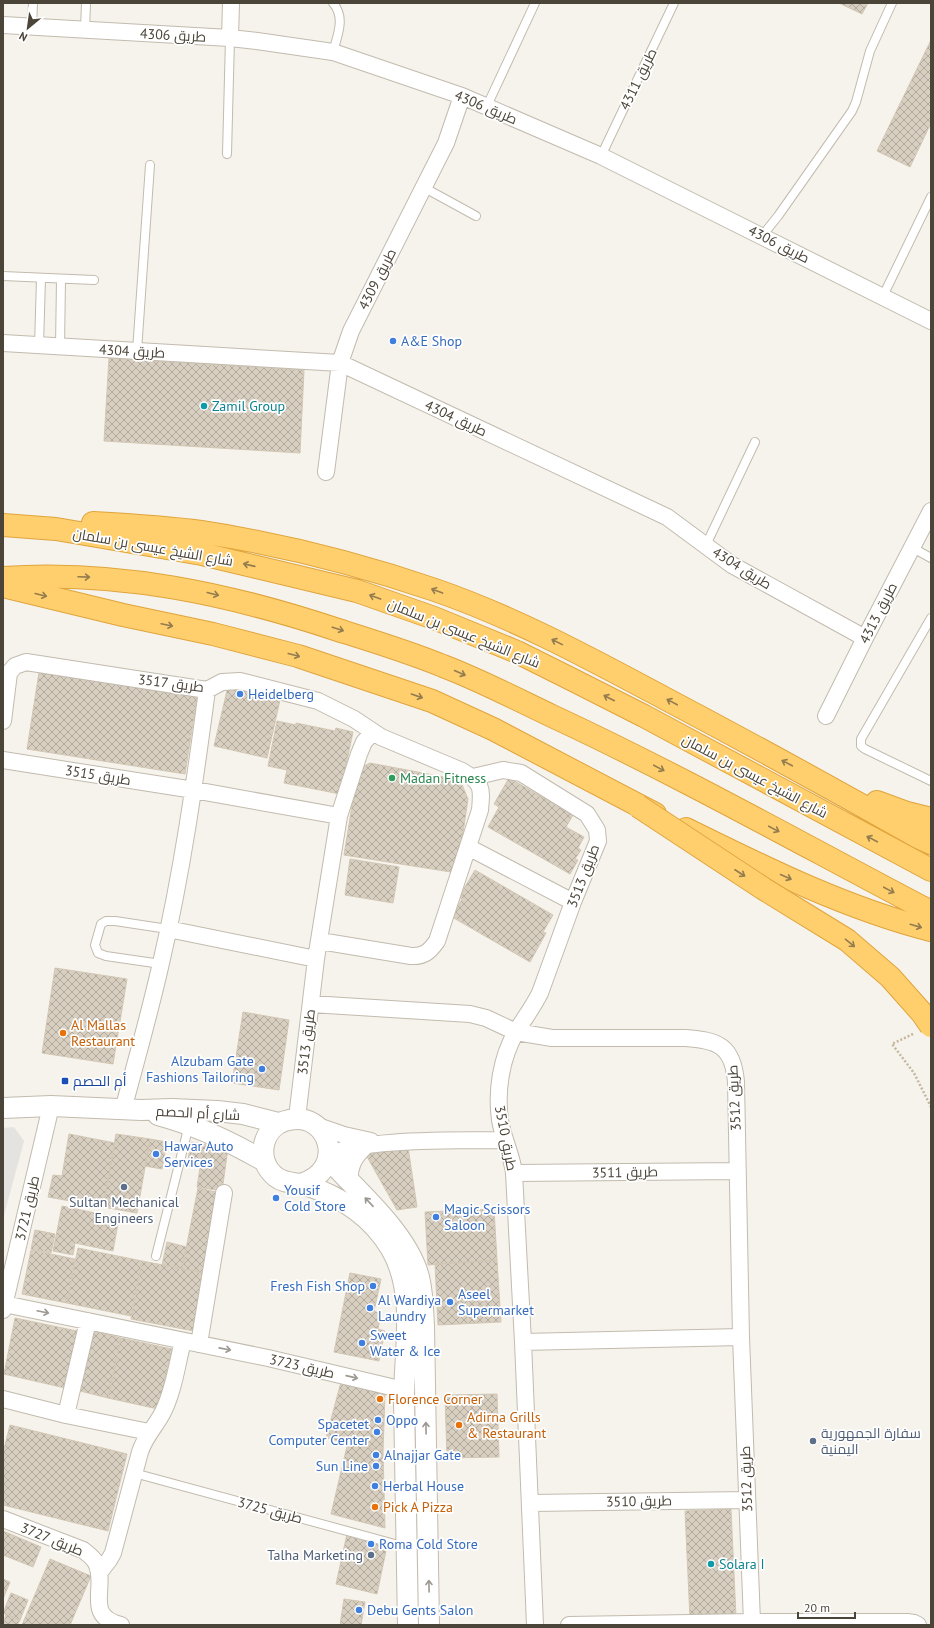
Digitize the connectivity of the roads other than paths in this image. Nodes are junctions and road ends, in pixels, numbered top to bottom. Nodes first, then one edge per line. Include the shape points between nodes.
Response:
1 (33, 3) edge
2 (86, 3) edge
3 (231, 3) edge
4 (333, 3) edge
5 (534, 3) edge
6 (674, 3) edge
7 (892, 3) edge
8 (3, 25) edge
9 (32, 27) junction
10 (85, 30) junction
11 (230, 38) junction
12 (333, 52) junction
13 (462, 96) junction
14 (486, 108) junction
15 (227, 154) dead end
16 (601, 156) junction
17 (150, 165) dead end
18 (423, 187) junction
19 (931, 196) edge
20 (476, 216) dead end
21 (762, 236) junction
22 (3, 276) edge
23 (41, 278) junction
24 (61, 279) junction
25 (94, 280) dead end
26 (883, 296) junction
27 (931, 321) edge
28 (3, 343) edge
29 (39, 346) junction
30 (60, 347) junction
31 (138, 351) junction
32 (340, 363) junction
33 (755, 442) dead end
34 (326, 472) dead end
35 (930, 513) edge
36 (3, 520) edge
37 (3, 525) edge
38 (706, 545) junction
39 (911, 548) junction
40 (931, 558) edge
41 (3, 578) edge
42 (3, 586) edge
43 (931, 618) edge
44 (865, 638) junction
45 (207, 690) junction
46 (826, 716) dead end
47 (3, 721) edge
48 (373, 732) junction
49 (3, 760) edge
50 (810, 776) junction
51 (473, 777) junction
52 (931, 781) edge
53 (194, 790) junction
54 (638, 806) junction
55 (339, 816) junction
56 (931, 819) edge
57 (931, 843) edge
58 (468, 847) junction
59 (931, 870) edge
60 (573, 902) junction
61 (931, 912) edge
62 (168, 929) junction
63 (931, 930) edge
64 (320, 942) junction
65 (316, 959) junction
66 (161, 964) junction
67 (311, 1004) junction
68 (925, 1028) edge
69 (516, 1032) junction
70 (50, 1106) junction
71 (3, 1108) edge
72 (132, 1110) junction
73 (297, 1122) junction
74 (189, 1125) junction
75 (505, 1140) junction
76 (387, 1143) junction
77 (363, 1146) junction
78 (328, 1157) junction
79 (264, 1161) junction
80 (737, 1171) junction
81 (514, 1173) junction
82 (347, 1179) junction
83 (301, 1184) junction
84 (224, 1193) dead end
85 (156, 1256) dead end
86 (406, 1262) junction
87 (4, 1307) edge
88 (88, 1321) junction
89 (740, 1337) junction
90 (183, 1340) junction
91 (523, 1342) junction
92 (199, 1344) junction
93 (404, 1390) junction
94 (3, 1399) edge
95 (66, 1415) junction
96 (149, 1432) junction
97 (134, 1473) junction
98 (747, 1500) junction
99 (530, 1503) junction
100 (3, 1519) edge
101 (406, 1547) junction
102 (99, 1573) junction
103 (752, 1622) junction
104 (806, 1624) edge
105 (120, 1625) edge
106 (408, 1625) edge
107 (429, 1625) edge
108 (535, 1625) edge
109 (569, 1625) edge
110 (918, 1625) edge

1 - 9 lane
2 - 10 lane
3 - 11 street
4 - 12 lane via 338,8 340,18
5 - 14 lane
6 - 16 lane, طريق 4311
7 - 21 lane via 870,51 852,111
8 - 9 street, طريق 4306
9 - 10 street, طريق 4306
10 - 11 street, طريق 4306
11 - 12 street, طريق 4306
11 - 15 lane
12 - 13 street, طريق 4306
13 - 14 street, طريق 4306
13 - 18 street, طريق 4309 via 446,143
14 - 16 street, طريق 4306
16 - 21 street, طريق 4306
17 - 31 lane
18 - 20 lane
18 - 32 street, طريق 4309 via 351,330
19 - 26 lane
21 - 26 street, طريق 4306
22 - 23 lane
23 - 24 lane
23 - 29 lane
24 - 25 lane
24 - 30 lane
26 - 27 street, طريق 4306
28 - 29 street, طريق 4304
29 - 30 street, طريق 4304
30 - 31 street, طريق 4304
31 - 32 street, طريق 4304
32 - 34 street, طريق 4309
32 - 38 street, طريق 4304 via 667,517
33 - 38 lane
35 - 39 street, طريق 4313
50 -> 36 highway via 518,622 437,590 362,566 276,546 199,532 53,520
59 -> 37 highway, شارع الشيخ عيسى بن سلمان via 575,681 517,652 434,618 357,591 202,554 56,529
38 - 44 street, طريق 4304 via 732,565
39 - 40 lane
39 - 44 street, طريق 4313
41 -> 61 highway via 88,577 197,591 290,614 443,666 625,750
42 -> 54 highway via 221,636 358,675 432,701 494,729
43 - 52 lane via 861,738 861,746
44 - 46 street, طريق 4313
45 - 47 street, طريق 3517 via 26,662 15,666 9,673
45 - 48 street, طريق 3517 via 222,682 240,681 318,701
45 - 53 street
48 - 51 street
48 - 55 street, طريق 3513 via 364,742 359,754
49 - 53 street, طريق 3515
50 - 56 highway via 907,813
50 - 57 highway
51 - 58 street via 482,793 480,810
51 - 60 street, طريق 3513 via 503,770 521,773 587,814 597,830 598,841
53 - 55 street, طريق 3515
53 - 62 street
54 -> 63 highway, bridge via 839,900 912,926
54 -> 68 highway, bridge via 847,940 890,977 922,1013
55 - 64 street, طريق 3513
58 - 60 street
58 - 64 street via 437,941 425,954 400,955
60 - 69 street, طريق 3513 via 540,993
62 - 65 street
62 - 66 street
62 - 66 lane via 106,921 101,924 95,945 98,953 106,956
64 - 65 street, طريق 3513
65 - 67 street, طريق 3513
66 - 72 street
67 - 69 street via 470,1014 486,1018
67 - 73 street, طريق 3513
69 - 75 street, طريق 3510 via 502,1066 499,1085 500,1116
69 - 80 street, طريق 3512 via 552,1038 703,1039 726,1050 735,1071
70 - 71 street, شارع أم الحصم
70 - 72 street, شارع أم الحصم
70 - 87 street, طريق 3721
72 - 73 street, شارع أم الحصم via 217,1111
72 - 74 street, شارع أم الحصم
73 - 76 street
73 - 78 street via 323,1133 328,1144
73 - 79 street via 267,1136
74 - 79 street, شارع أم الحصم via 234,1144
74 - 85 lane
75 - 76 street
75 - 81 street, طريق 3510
76 - 77 street
77 - 78 street via 343,1149
77 - 82 street via 348,1166
78 - 82 street
78 - 83 street via 318,1176
79 - 83 street via 268,1170 282,1181
80 - 81 street, طريق 3511
80 - 89 street, طريق 3512
81 - 91 street, طريق 3510
86 -> 82 street via 401,1240
83 - 86 street via 341,1200 361,1214
84 - 92 street
86 - 93 street
107 -> 86 street via 422,1291 419,1276
87 -> 88 street, طريق 3723
88 - 90 street, طريق 3723
88 - 95 street
89 - 91 street
89 - 98 street, طريق 3512
90 - 92 street, طريق 3723
90 - 96 street via 168,1398 157,1422
91 - 99 street, طريق 3510
92 -> 93 street, طريق 3723
93 - 101 street
94 - 95 street
95 - 96 street
96 - 97 street via 141,1446
97 - 101 lane, طريق 3725
97 - 102 street via 113,1553
98 - 99 street, طريق 3510
98 - 103 street, طريق 3512
99 - 108 street, طريق 3510
100 - 102 street, طريق 3727 via 83,1550 97,1564
101 - 106 street
102 - 105 street, طريق 3727 via 99,1610 106,1618
103 - 104 street
103 - 109 street
104 - 110 street via 907,1622

